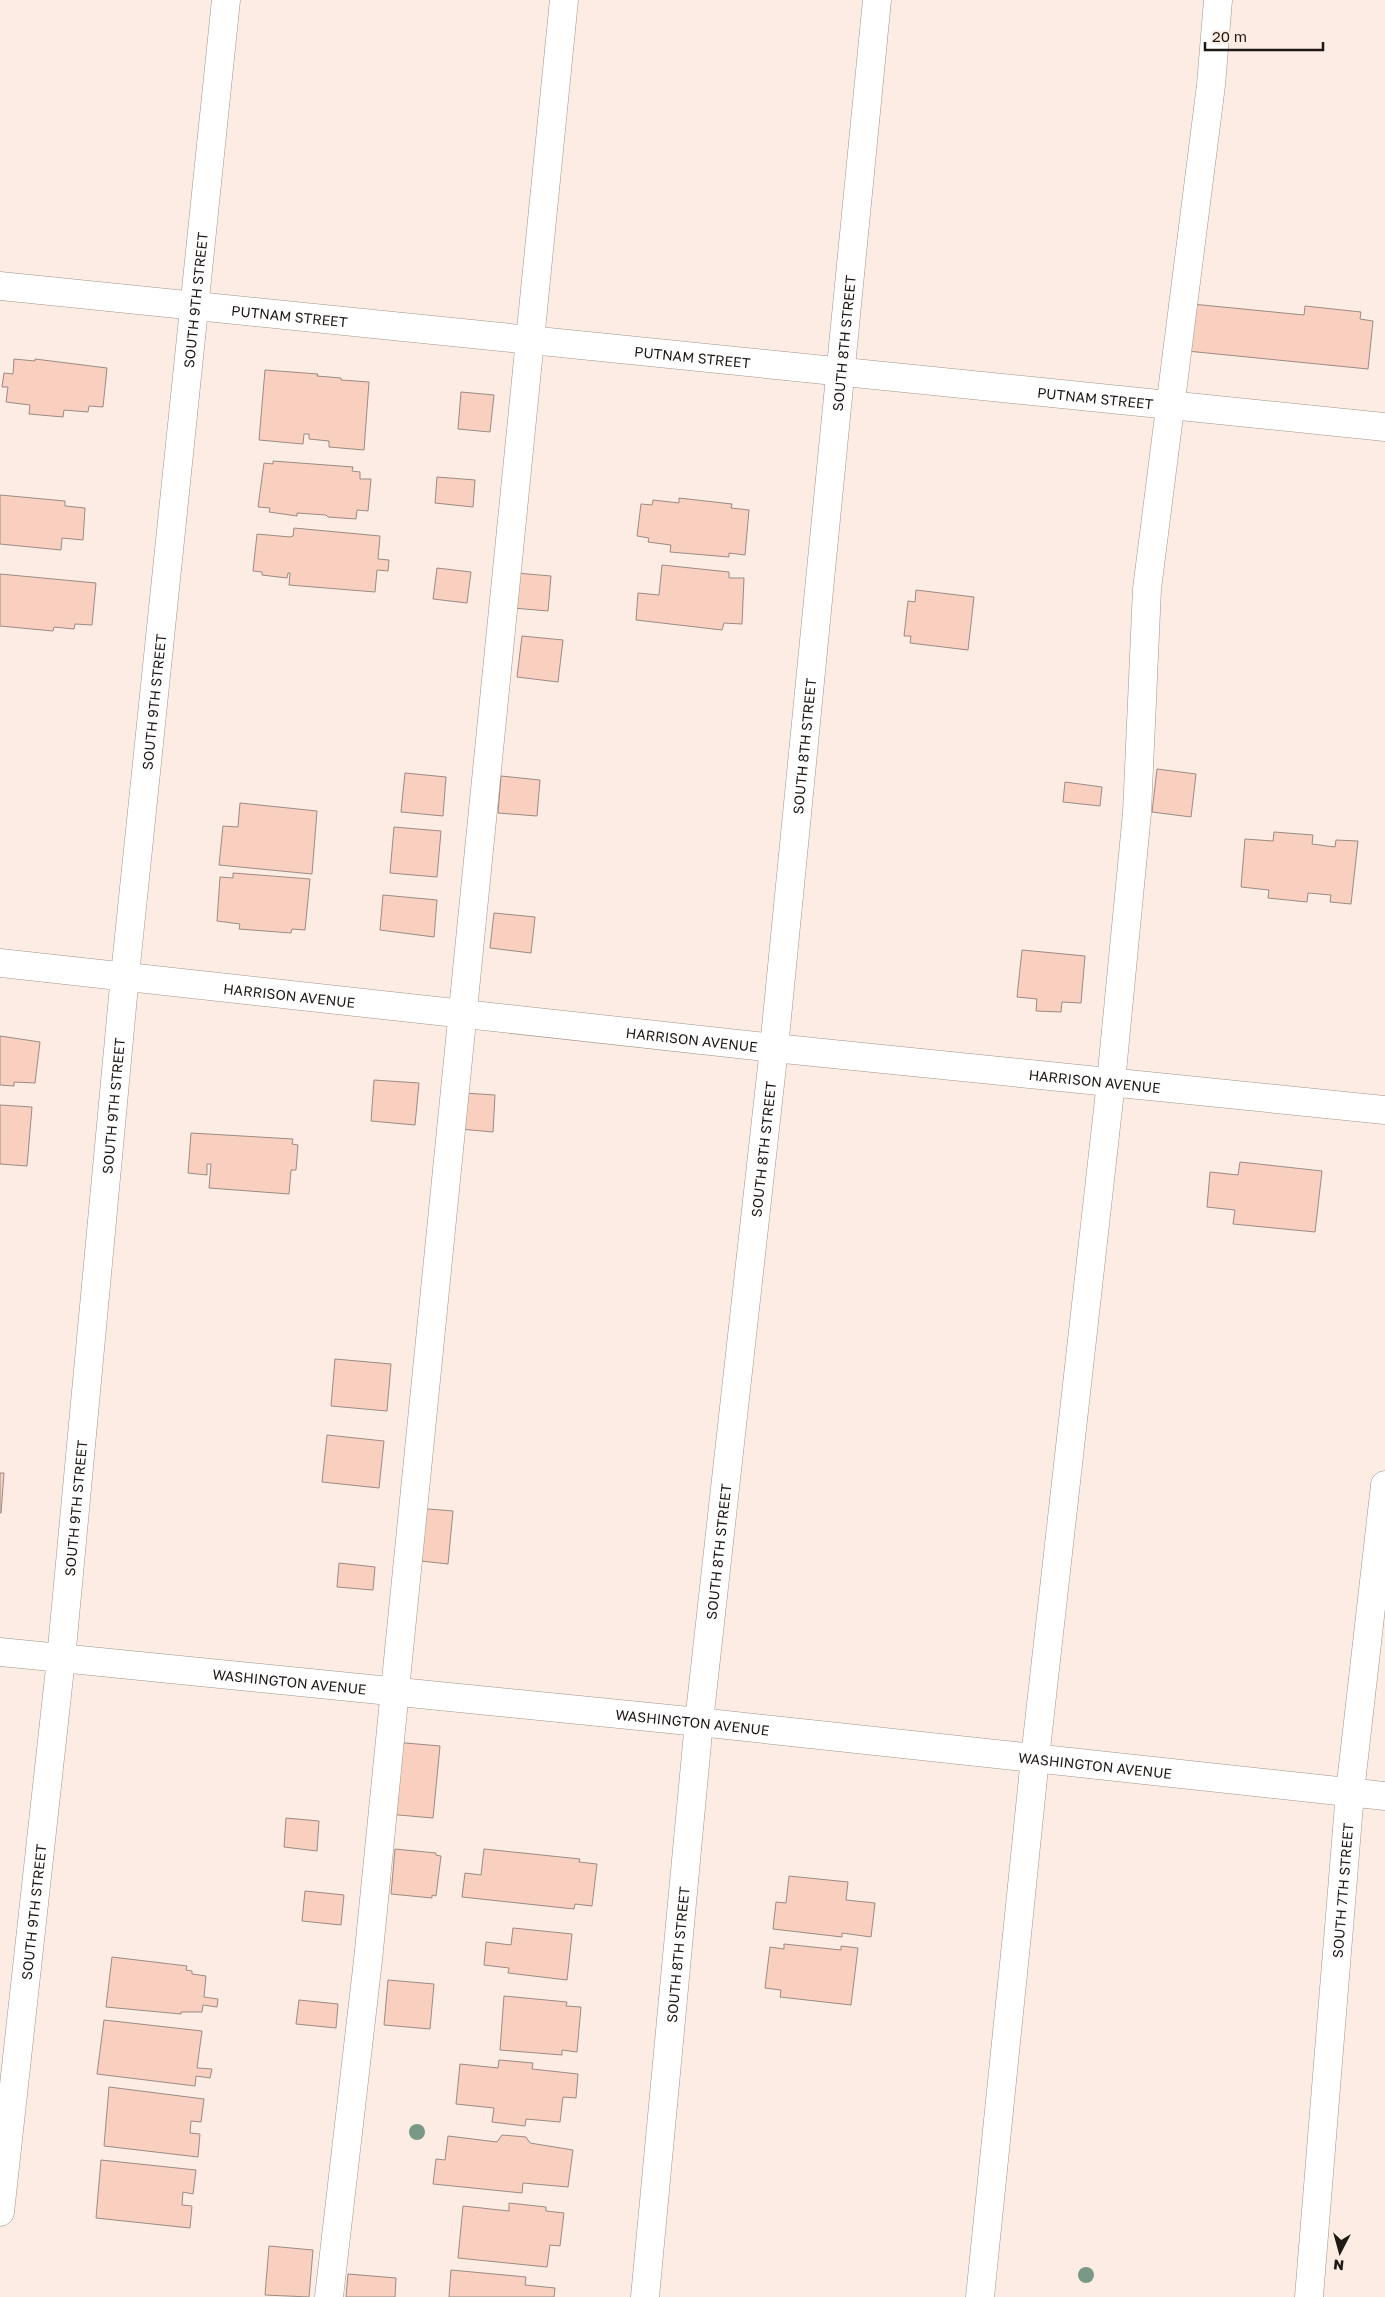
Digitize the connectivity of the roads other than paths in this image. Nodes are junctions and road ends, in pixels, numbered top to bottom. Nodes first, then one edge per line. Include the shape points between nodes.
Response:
1 (226, 0) edge
2 (564, 0) edge
3 (877, 0) edge
4 (1218, 0) edge
5 (0, 286) edge
6 (196, 305) junction
7 (530, 340) junction
8 (840, 372) junction
9 (1172, 405) junction
10 (1385, 427) edge
11 (0, 963) edge
12 (125, 975) junction
13 (463, 1014) junction
14 (774, 1048) junction
15 (1111, 1082) junction
16 (1385, 1110) edge
17 (1385, 1485) edge
18 (0, 1652) edge
19 (61, 1659) junction
20 (394, 1692) junction
21 (699, 1722) junction
22 (1035, 1758) junction
23 (1350, 1792) junction
24 (1385, 1796) edge
25 (0, 2212) edge
26 (329, 2297) edge
27 (645, 2297) edge
28 (980, 2297) edge
29 (1309, 2297) edge

1 - 6 street, SOUTH 9TH STREET
2 - 7 street
3 - 8 street, SOUTH 8TH STREET
4 - 9 street via 1211,85
5 - 6 street, PUTNAM STREET
6 - 7 street, PUTNAM STREET
6 - 12 street, SOUTH 9TH STREET
7 - 8 street, PUTNAM STREET
7 - 13 street
8 - 9 street, PUTNAM STREET
8 - 14 street, SOUTH 8TH STREET
9 - 10 street, PUTNAM STREET
9 - 15 street via 1147,589 1137,813
11 - 12 street, HARRISON AVENUE
12 - 13 street, HARRISON AVENUE
12 - 19 street, SOUTH 9TH STREET
13 - 14 street, HARRISON AVENUE
13 - 20 street
14 - 15 street, HARRISON AVENUE
14 - 21 street, SOUTH 8TH STREET
15 - 16 street, HARRISON AVENUE
15 - 22 street
17 - 23 street, SOUTH 7TH STREET
18 - 19 street, WASHINGTON AVENUE
19 - 20 street, WASHINGTON AVENUE
19 - 25 street, SOUTH 9TH STREET
20 - 21 street, WASHINGTON AVENUE
20 - 26 street via 368,1960
21 - 22 street, WASHINGTON AVENUE
21 - 27 street, SOUTH 8TH STREET
22 - 23 street, WASHINGTON AVENUE
22 - 28 street
23 - 24 street, WASHINGTON AVENUE
23 - 29 street, SOUTH 7TH STREET

